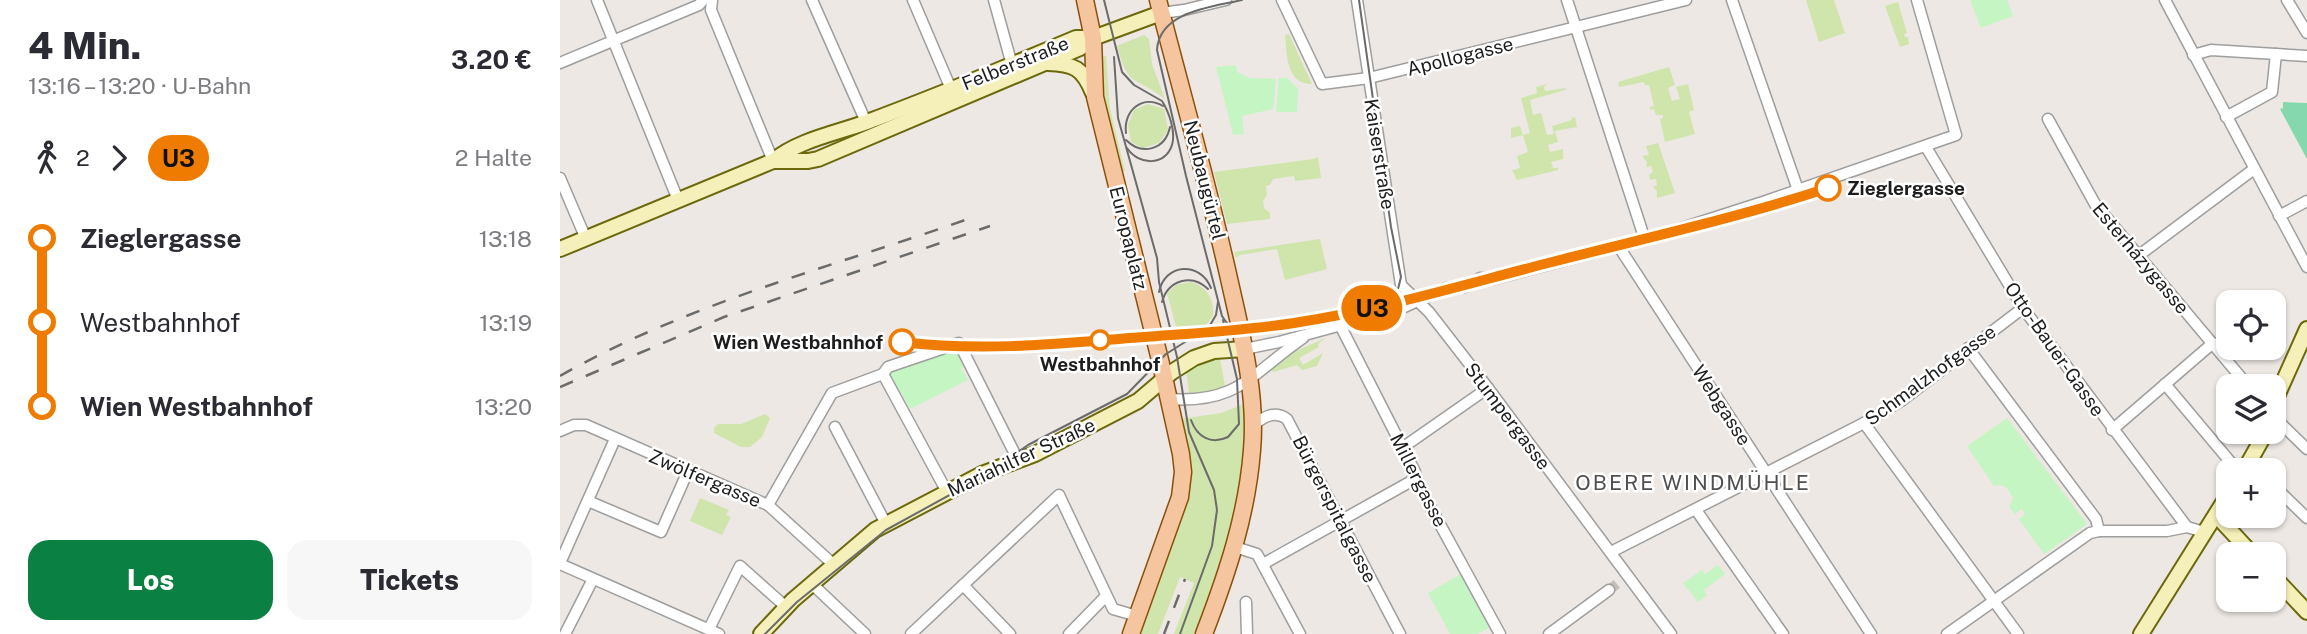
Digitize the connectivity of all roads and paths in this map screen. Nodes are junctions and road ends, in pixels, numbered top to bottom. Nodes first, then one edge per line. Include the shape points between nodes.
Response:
1 (597, 0) edge
2 (712, 0) edge
3 (812, 0) edge
4 (913, 0) edge
5 (994, 0) edge
6 (1085, 0) edge
7 (1226, 0) edge
8 (1282, 0) edge
9 (1357, 0) edge
10 (1567, 0) edge
11 (1686, 0) edge
12 (1732, 0) edge
13 (1917, 0) edge
14 (2165, 0) edge
15 (2287, 0) edge
16 (701, 2) edge
17 (1160, 6) edge
18 (1575, 28) junction
19 (2307, 33) edge
20 (1093, 38) junction
21 (614, 40) junction
22 (2276, 54) junction
23 (2193, 55) junction
24 (2307, 56) edge
25 (560, 63) edge
26 (1047, 63) junction
27 (1012, 65) junction
28 (1368, 78) junction
29 (951, 89) junction
30 (1095, 97) junction
31 (2226, 117) junction
32 (2048, 119) dead end
33 (866, 122) junction
34 (1926, 147) junction
35 (773, 161) junction
36 (2254, 169) junction
37 (560, 178) edge
38 (1798, 190) junction
39 (678, 200) junction
40 (2307, 201) edge
41 (2279, 216) junction
42 (586, 239) junction
43 (1645, 240) junction
44 (1619, 247) junction
45 (560, 249) edge
46 (2138, 256) junction
47 (2307, 267) edge
48 (1417, 301) junction
49 (2022, 308) junction
50 (1340, 325) junction
51 (2307, 329) edge
52 (1309, 334) junction
53 (2213, 344) junction
54 (1968, 348) junction
55 (1245, 349) junction
56 (883, 374) junction
57 (2238, 374) edge
58 (2286, 376) edge
59 (1164, 379) junction
60 (1249, 381) junction
61 (2165, 384) junction
62 (1488, 388) junction
63 (1168, 399) junction
64 (821, 413) junction
65 (1864, 424) junction
66 (1253, 425) junction
67 (2286, 429) edge
68 (2112, 430) junction
69 (560, 431) edge
70 (615, 439) junction
71 (1402, 448) junction
72 (2307, 449) edge
73 (2238, 458) edge
74 (1018, 460) junction
75 (688, 471) junction
76 (1766, 474) junction
77 (1417, 478) junction
78 (947, 492) junction
79 (2286, 498) edge
80 (588, 500) junction
81 (768, 505) junction
82 (1696, 510) junction
83 (2216, 515) edge
84 (2307, 518) edge
85 (1341, 521) junction
86 (886, 524) junction
87 (2187, 527) junction
88 (2228, 528) edge
89 (2099, 531) junction
90 (2204, 532) junction
91 (2241, 542) edge
92 (1235, 547) junction
93 (1611, 552) junction
94 (560, 563) edge
95 (834, 564) junction
96 (1263, 564) junction
97 (1628, 575) junction
98 (598, 581) junction
99 (812, 583) junction
100 (963, 585) junction
101 (2286, 590) edge
102 (1106, 596) junction
103 (1993, 600) junction
104 (1246, 602) dead end
105 (786, 607) junction
106 (2307, 612) edge
107 (1137, 616) junction
108 (714, 632) edge
109 (565, 634) edge
110 (761, 634) edge
111 (865, 634) edge
112 (911, 634) edge
113 (1010, 634) edge
114 (1069, 634) edge
115 (1130, 634) edge
116 (1204, 634) edge
117 (1247, 634) edge
118 (1300, 634) edge
119 (1400, 634) edge
120 (1500, 634) edge
121 (1549, 634) edge
122 (1671, 634) edge
123 (1783, 634) edge
124 (1871, 634) edge
125 (1947, 634) edge
126 (2018, 634) edge
127 (2140, 634) edge

1 - 21 street
2 - 35 street via 710,10
3 - 33 street
4 - 29 street
5 - 27 street
6 - 20 main road
7 - 17 street via 1184,10
8 - 28 street, Apollogasse via 1322,84
9 - 28 street, Kaiserstraße
10 - 18 street
11 - 18 street, Apollogasse
12 - 38 street
13 - 34 street, Mariahilfer Straße via 1956,135
14 - 23 street
15 - 19 street
16 - 21 street
17 - 20 main road
17 - 55 main road, Neubaugürtel
18 - 28 street, Apollogasse
18 - 43 street
20 - 26 main road, Felberstraße
20 - 27 main road, Felberstraße via 1076,38
20 - 30 main road, Europaplatz
21 - 25 street
21 - 39 street
22 - 23 street via 2211,50
22 - 24 street
22 - 31 street via 2272,92
23 - 31 street
26 - 30 main road, Europaplatz via 1074,66 1087,77
26 - 35 main road, Felberstraße via 818,159
27 - 29 main road, Felberstraße
28 - 48 street, Kaiserstraße via 1397,271 1401,285
29 - 33 main road, Felberstraße
30 - 59 main road, Europaplatz
31 - 36 street
32 - 46 street, Esterházygasse via 2095,204
33 - 35 main road, Felberstraße
34 - 38 street, Mariahilfer Straße
34 - 49 street, Otto-Bauer-Gasse
35 - 39 main road, Felberstraße
36 - 41 street
36 - 46 street
37 - 42 street
38 - 43 street, Mariahilfer Straße
39 - 42 main road, Felberstraße
40 - 41 street
41 - 47 street
42 - 45 main road, Felberstraße
43 - 44 street, Mariahilfer Straße
44 - 48 street, Mariahilfer Straße via 1494,279 1480,278
44 - 76 street, Webgasse
46 - 53 street, Esterházygasse
48 - 50 street, Mariahilfer Straße
48 - 62 street, Stumpergasse
49 - 54 street, Schmalzhofgasse
49 - 68 street, Otto-Bauer-Gasse
50 - 52 street, Mariahilfer Straße
50 - 71 street, Millergasse
51 - 58 main road
52 - 55 street, Mariahilfer Straße
52 - 60 street, Mariahilfer Straße
53 - 57 street, Esterházygasse
53 - 61 street
54 - 65 street, Schmalzhofgasse
54 - 89 street via 2096,519
55 - 59 main road, Mariahilfer Straße via 1201,355
55 - 60 main road, Neubaugürtel
56 - 64 street via 834,391
56 - 74 street via 888,367 959,343
56 - 78 street
59 - 63 main road, Europaplatz
59 - 74 main road, Mariahilfer Straße via 1138,401
60 - 63 street, Mariahilfer Straße via 1209,398
60 - 66 main road, Neubaugürtel
61 - 68 street
61 - 73 street
62 - 71 street
62 - 93 street, Stumpergasse
63 - 107 main road, Europaplatz via 1181,453 1181,497
64 - 81 street
64 - 86 street via 833,425
65 - 76 street, Schmalzhofgasse
65 - 103 street
66 - 85 street, Bürgerspitalgasse via 1271,415 1287,419
66 - 92 main road, Neubaugürtel via 1248,483
67 - 72 street
68 - 87 street, Otto-Bauer-Gasse
69 - 70 street, Zwölfergasse via 586,425
70 - 75 street, Zwölfergasse
70 - 80 street
71 - 77 street, Millergasse
74 - 78 main road, Mariahilfer Straße
75 - 80 street via 661,532
75 - 81 street, Zwölfergasse
76 - 82 street, Schmalzhofgasse
76 - 124 street, Webgasse
77 - 85 street
77 - 120 street, Millergasse
78 - 86 main road, Mariahilfer Straße
79 - 84 street
80 - 94 street
81 - 95 street, Zwölfergasse
82 - 93 street, Schmalzhofgasse
82 - 123 street
83 - 90 main road
85 - 96 street
85 - 119 street, Bürgerspitalgasse
86 - 95 main road, Mariahilfer Straße
87 - 89 street
87 - 90 street
88 - 91 main road
89 - 103 street
90 - 127 main road
92 - 96 street via 1257,554
92 - 116 main road, Neubaugürtel
93 - 97 street, Stumpergasse
94 - 98 street
95 - 99 main road, Mariahilfer Straße
96 - 118 street
97 - 121 street
97 - 122 street, Stumpergasse
98 - 108 street
98 - 109 street
99 - 105 main road, Mariahilfer Straße
99 - 111 street
100 - 102 street via 1059,495
100 - 112 street
100 - 113 street
101 - 106 main road
102 - 107 street via 1113,608
102 - 114 street
103 - 125 street
103 - 126 street
104 - 117 street
105 - 108 street via 740,566
105 - 110 main road, Mariahilfer Straße
107 - 115 main road, Europaplatz

